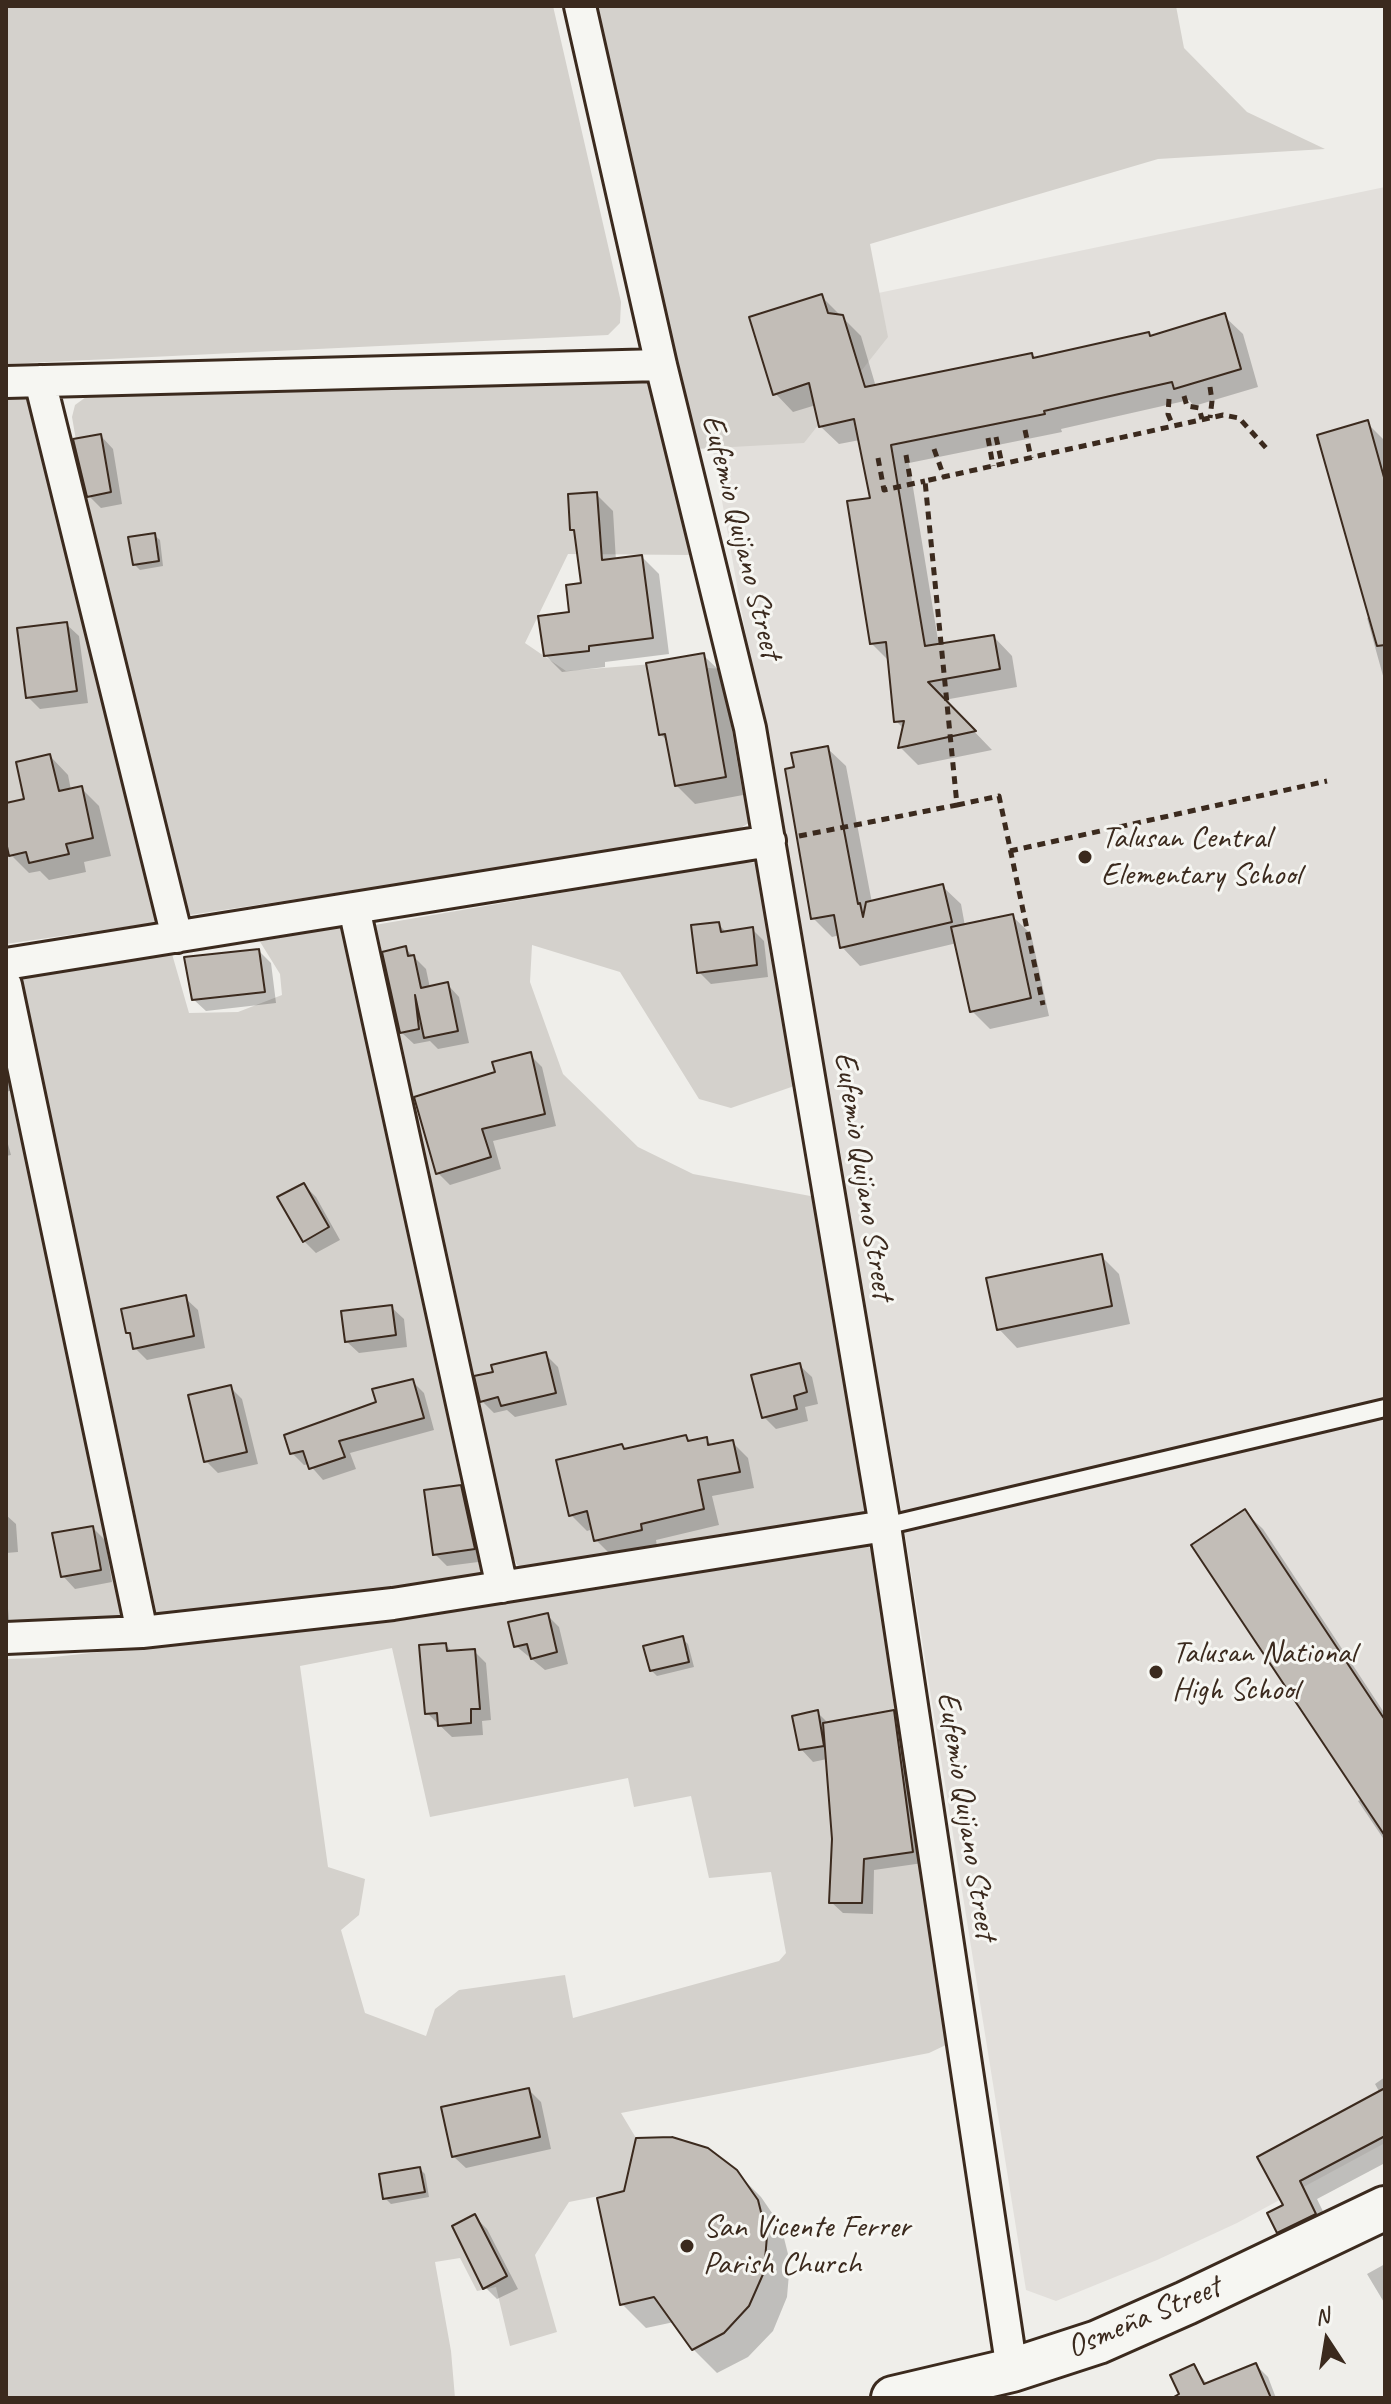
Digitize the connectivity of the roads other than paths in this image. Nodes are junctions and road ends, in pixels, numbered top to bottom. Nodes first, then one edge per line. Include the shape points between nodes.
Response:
1 (580, 6) edge
2 (661, 365) junction
3 (40, 381) junction
4 (6, 382) edge
5 (770, 841) junction
6 (354, 908) junction
7 (177, 937) junction
8 (6, 964) edge
9 (6, 985) edge
10 (1385, 1408) edge
11 (885, 1526) junction
12 (502, 1587) junction
13 (142, 1632) junction
14 (6, 1638) edge
15 (1385, 2208) edge
16 (989, 2382) edge
17 (893, 2398) edge

1 - 2 street, Eufemio Quijano Street
2 - 3 street
2 - 5 street, Eufemio Quijano Street via 750,728
3 - 4 street
3 - 7 street
5 - 6 street
5 - 11 street, Eufemio Quijano Street
6 - 7 street
6 - 12 street
7 - 8 street
9 - 13 street
10 - 11 lane
11 - 12 street
11 - 16 street, Eufemio Quijano Street
12 - 13 street
13 - 14 street
15 - 16 main road, Osmeña Street via 1111,2336
16 - 17 main road, Osmeña Street

